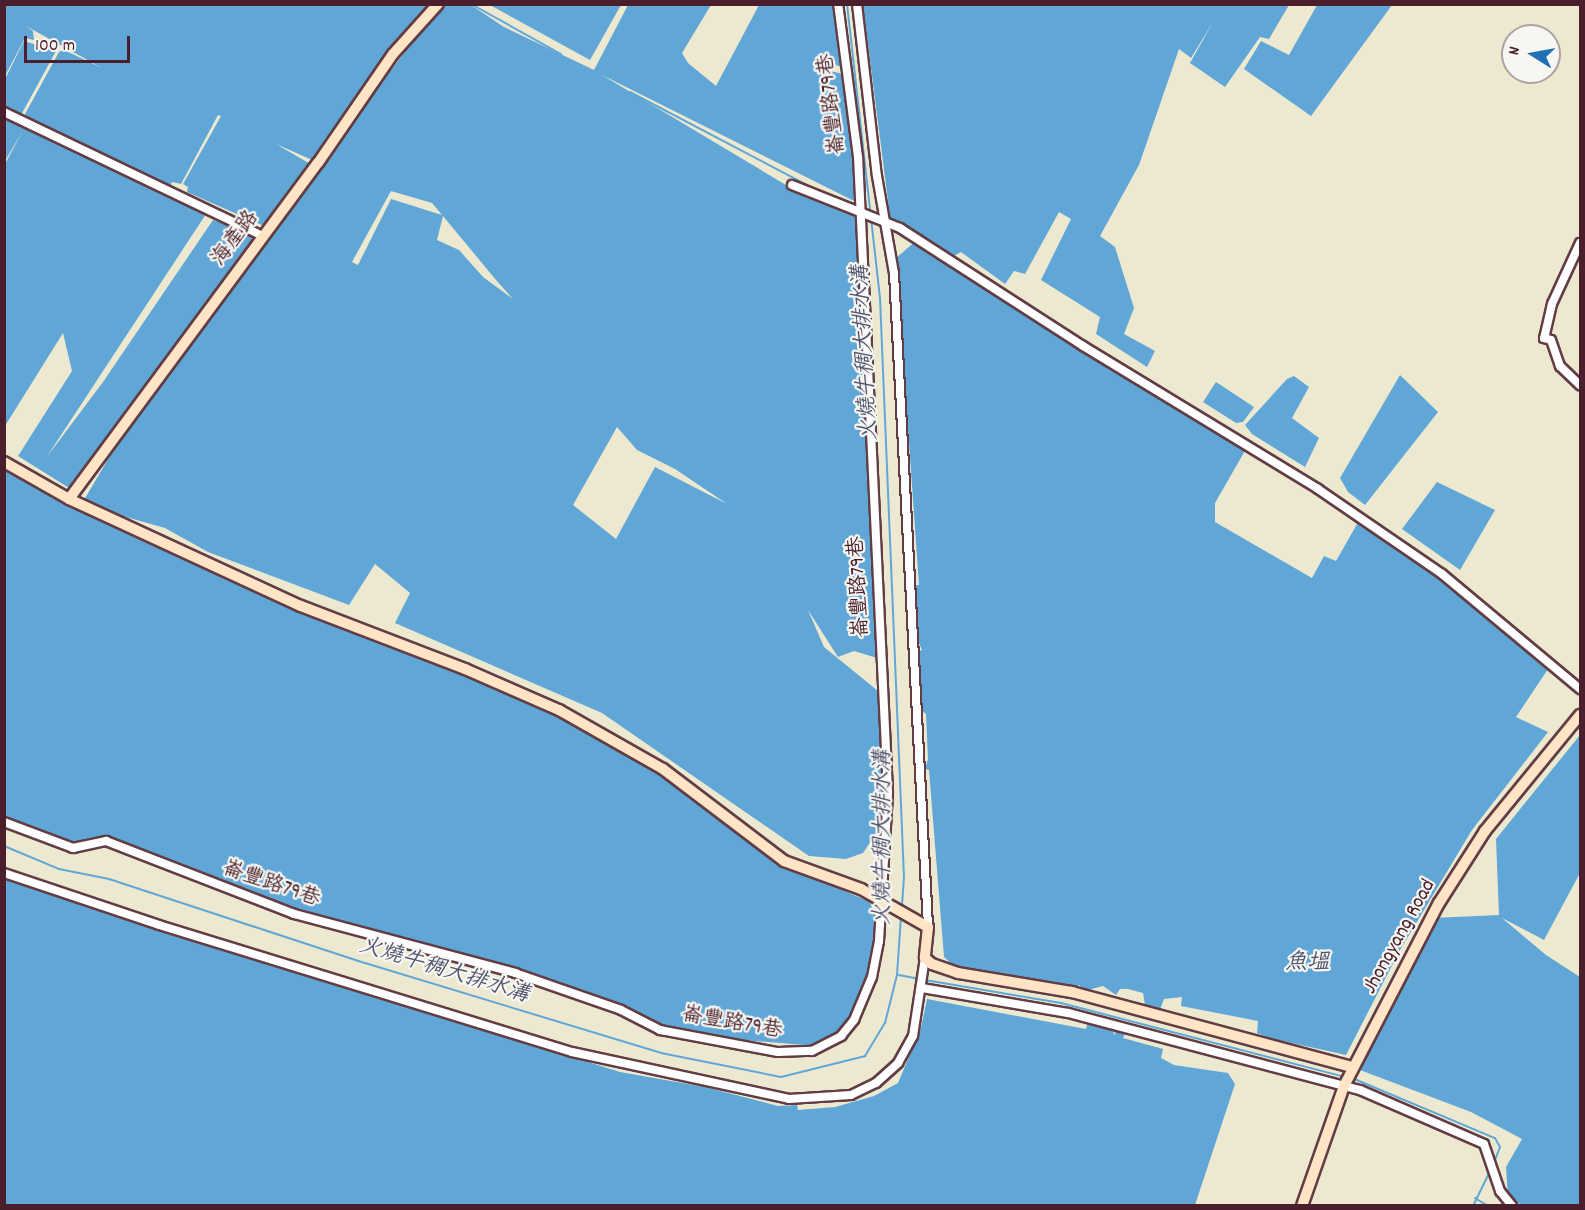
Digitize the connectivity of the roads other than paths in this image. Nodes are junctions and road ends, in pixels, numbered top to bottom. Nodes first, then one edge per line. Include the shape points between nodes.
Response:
1 (438, 4) edge
2 (838, 4) edge
3 (857, 4) edge
4 (4, 112) edge
5 (792, 185) dead end
6 (860, 212) junction
7 (886, 221) junction
8 (263, 236) junction
9 (1581, 243) edge
10 (1581, 385) edge
11 (4, 462) edge
12 (69, 499) junction
13 (1581, 689) edge
14 (1581, 715) edge
15 (4, 822) edge
16 (4, 873) edge
17 (880, 902) junction
18 (928, 927) junction
19 (925, 958) junction
20 (922, 988) junction
21 (1352, 1067) junction
22 (1344, 1086) junction
23 (1302, 1206) edge
24 (1512, 1206) edge

1 - 8 street, 海產路 via 393,54
2 - 6 street, 崙豐路79巷 via 858,157
3 - 7 street
4 - 8 street
5 - 6 street
6 - 7 street
6 - 17 street, 崙豐路79巷 via 888,780
7 - 13 street via 1318,489 1442,574
7 - 18 street via 899,342
8 - 12 street, 海產路
9 - 10 street via 1554,297 1544,338 1551,340 1560,366
11 - 12 street
12 - 17 street via 301,606 559,710 663,769 784,861 861,889
14 - 21 street, Jhongyang Road via 1485,831 1439,903
15 - 17 street, 崙豐路79巷 via 73,848 106,842 294,914 515,973 621,1010 660,1029 778,1052 813,1051 827,1046 854,1020 872,977
16 - 20 street via 159,925 572,1052 789,1099 851,1095 876,1083 898,1063 913,1036
17 - 18 street
18 - 19 street
19 - 20 street
19 - 21 street via 958,973 1072,992
20 - 22 street via 1068,1012
21 - 22 street, Jhongyang Road
22 - 23 street, Jhongyang Road
22 - 24 street via 1485,1144 1500,1191

